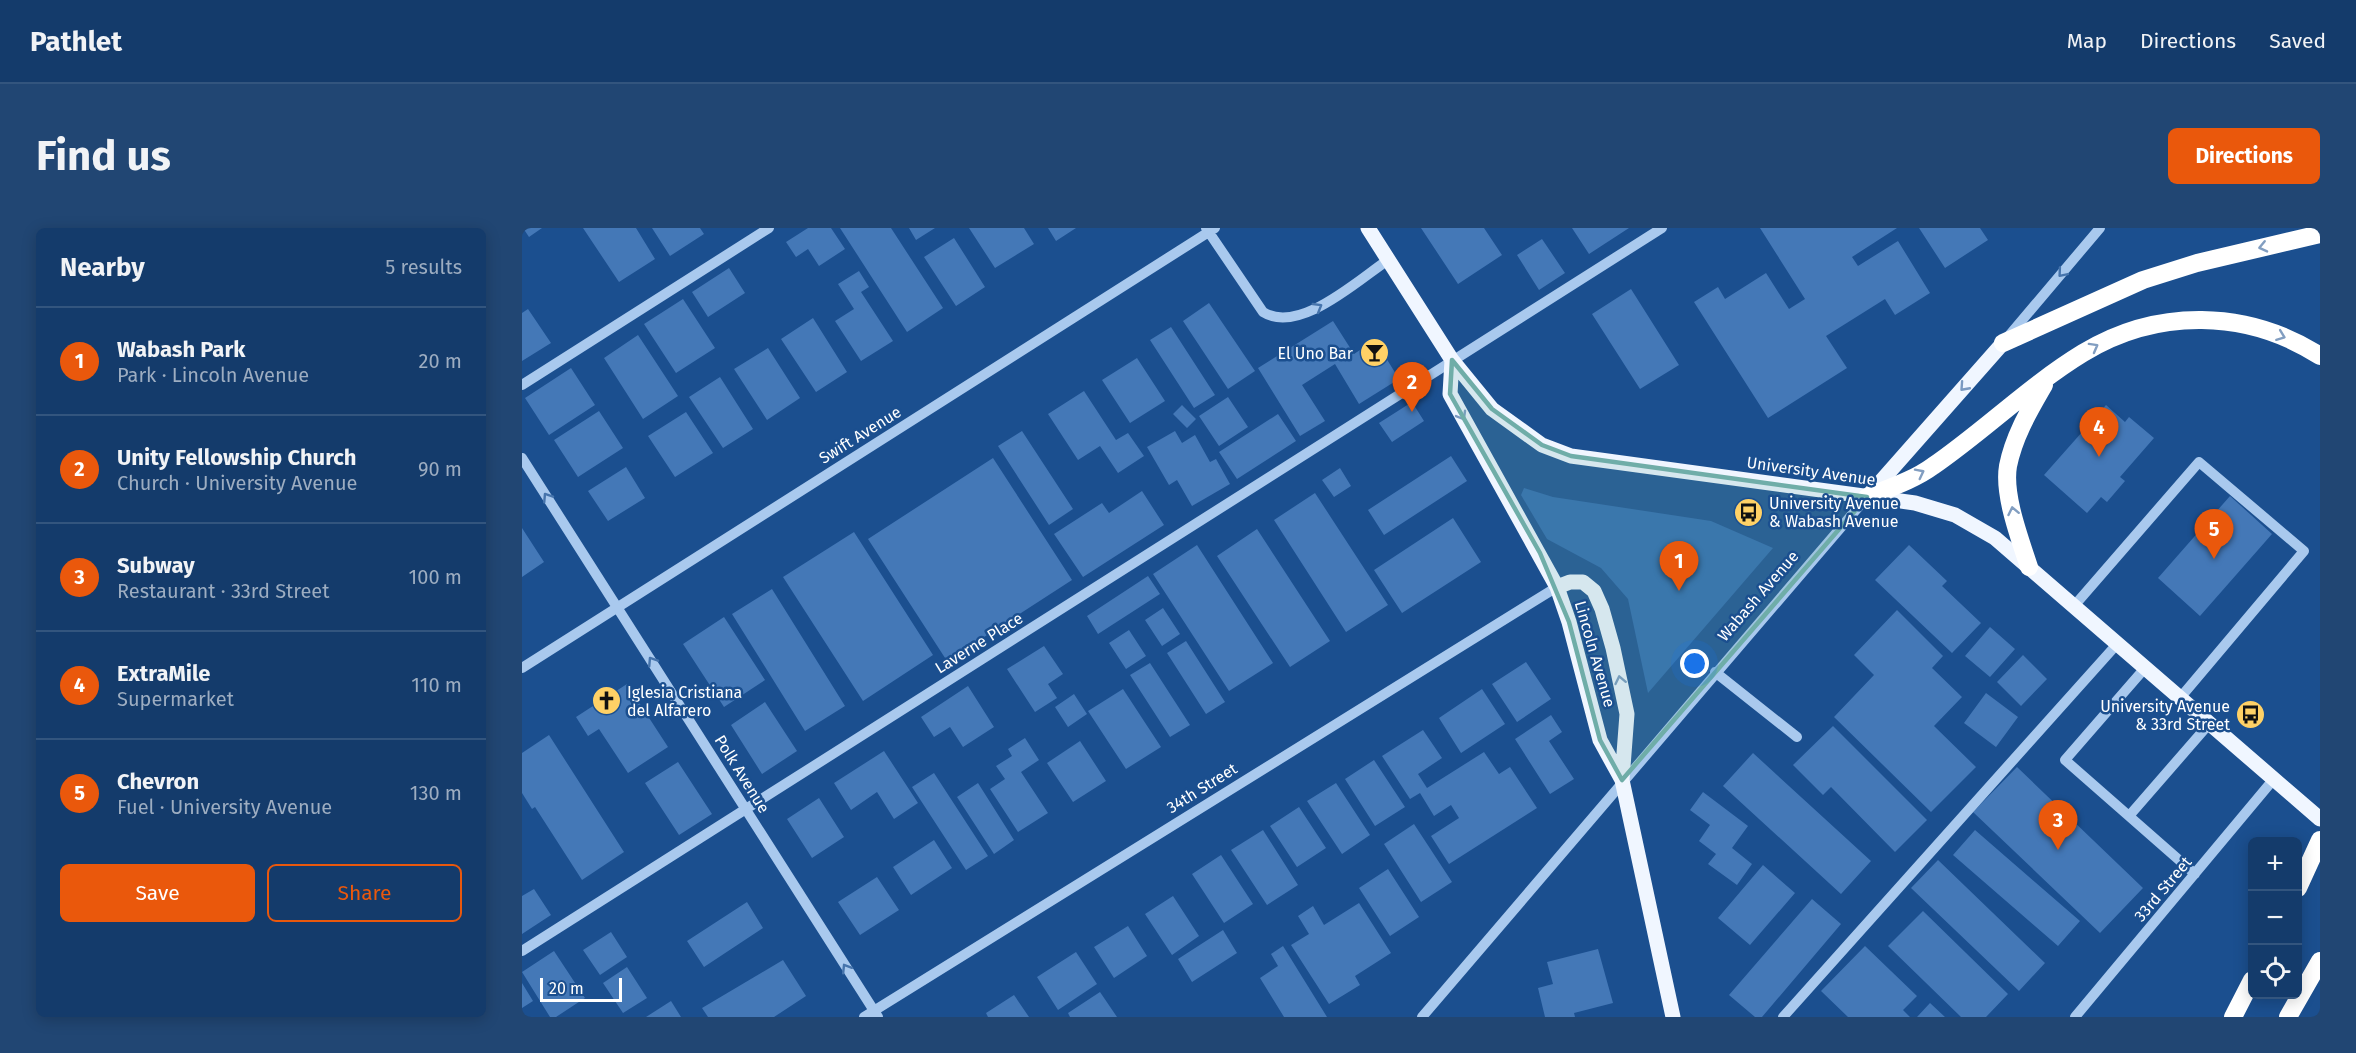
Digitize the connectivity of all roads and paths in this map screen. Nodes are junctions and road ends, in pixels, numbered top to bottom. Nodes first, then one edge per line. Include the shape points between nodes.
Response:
1 (769, 228) edge
2 (1368, 228) edge
3 (1662, 228) edge
4 (2100, 228) edge
5 (1210, 229) edge
6 (2320, 234) edge
7 (1388, 260) junction
8 (2003, 343) junction
9 (2320, 356) edge
10 (1452, 360) junction
11 (2046, 381) junction
12 (522, 385) edge
13 (522, 458) edge
14 (1867, 497) junction
15 (2029, 567) junction
16 (1557, 587) junction
17 (617, 606) junction
18 (2074, 606) junction
19 (2118, 643) junction
20 (522, 668) edge
21 (2145, 668) junction
22 (1715, 672) junction
23 (2180, 698) junction
24 (2209, 724) junction
25 (1797, 736) dead end
26 (1622, 780) junction
27 (2273, 780) junction
28 (746, 808) junction
29 (2129, 816) junction
30 (2320, 819) edge
31 (2320, 840) edge
32 (2195, 874) junction
33 (2302, 879) edge
34 (522, 951) edge
35 (2320, 961) edge
36 (2248, 989) edge
37 (872, 1015) edge
38 (1422, 1017) edge
39 (1673, 1017) edge
40 (1783, 1017) edge
41 (2075, 1017) edge
42 (2233, 1017) edge
43 (2288, 1017) edge

1 - 12 street
2 - 7 main road, University Avenue
3 - 10 street, Laverne Place
4 -> 8 street, Wabash Avenue
5 -> 7 street via 1263,312 1272,318 1315,310
5 - 17 street, Swift Avenue
6 -> 8 highway via 2143,280
7 - 10 main road, University Avenue
8 -> 14 main road, Wabash Avenue
11 -> 9 highway via 2111,338 2177,319 2218,319 2259,327 2300,343
10 - 14 main road, University Avenue via 1492,409 1542,446 1571,456
10 -> 16 main road via 1450,394
10 - 28 street, Laverne Place
14 -> 11 highway via 1934,466
15 -> 11 highway via 2011,507 2007,468 2018,432
17 -> 13 street, Polk Avenue
14 - 15 main road, University Avenue via 1915,503 1955,515 1995,538
14 - 22 street, Wabash Avenue
15 - 18 main road, University Avenue
16 - 26 main road, Lincoln Avenue via 1600,740
26 -> 16 main road, Lincoln Avenue via 1627,714 1602,609 1594,591 1583,582
16 - 37 street, 34th Street
17 - 20 street, Swift Avenue
28 -> 17 street, Polk Avenue
18 - 19 main road, University Avenue
18 - 23 street via 2199,462 2304,551
19 - 21 main road, University Avenue
19 - 40 street
21 - 23 main road, University Avenue
21 - 29 street via 2065,760
22 - 25 street
22 - 26 street, Wabash Avenue
23 - 24 main road, University Avenue
24 - 27 main road, University Avenue
24 - 29 street
26 - 38 street, Wabash Avenue
26 - 39 main road, Lincoln Avenue
27 - 30 main road, University Avenue
27 - 32 street, 33rd Street
28 - 34 street, Laverne Place
37 -> 28 street, Polk Avenue
29 - 32 street
31 - 33 highway
32 - 41 street, 33rd Street
35 - 43 highway
36 - 42 highway

